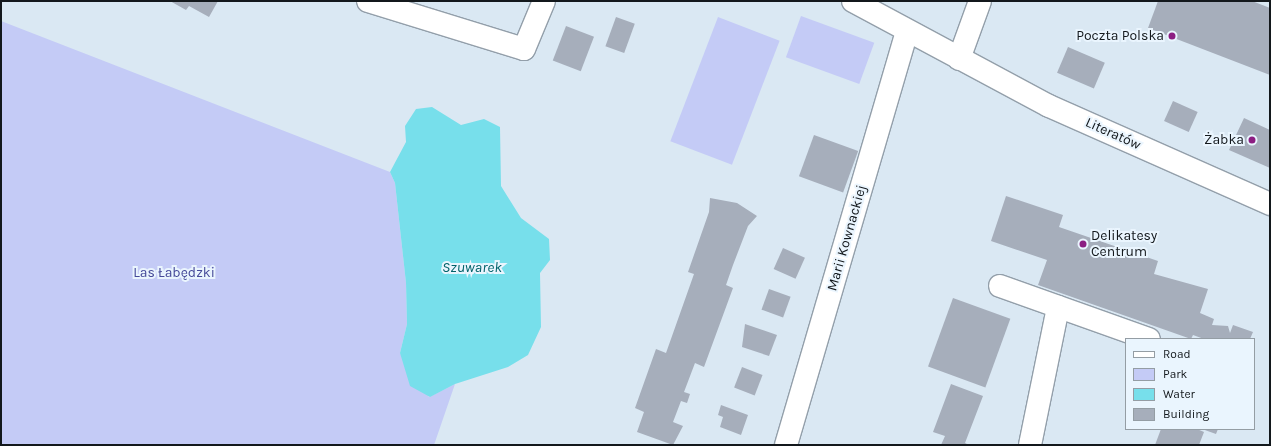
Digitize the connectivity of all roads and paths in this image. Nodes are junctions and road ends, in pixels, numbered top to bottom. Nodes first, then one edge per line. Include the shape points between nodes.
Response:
1 (368, 1) edge
2 (544, 1) edge
3 (853, 1) edge
4 (980, 1) edge
5 (907, 31) junction
6 (959, 59) junction
7 (1270, 204) edge
8 (1000, 286) dead end
9 (1058, 307) junction
10 (1146, 338) edge
11 (786, 445) edge
12 (1030, 445) edge

1 - 2 street via 524,49
3 - 5 street, Literatów
4 - 6 street
5 - 6 street, Literatów
5 - 11 street, Marii Kownackiej
6 - 7 street, Literatów via 1049,106
8 - 9 street
9 - 10 street
9 - 12 street

